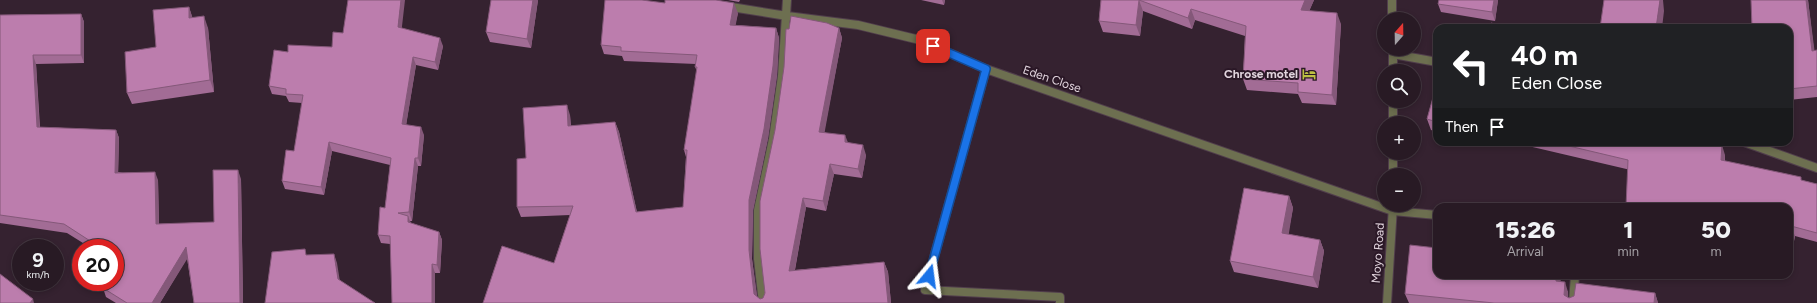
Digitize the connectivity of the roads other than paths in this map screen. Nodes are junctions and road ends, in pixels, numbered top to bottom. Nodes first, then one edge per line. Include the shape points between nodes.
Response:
1 (787, 0) edge
2 (1392, 0) edge
3 (720, 5) edge
4 (1392, 12) edge
5 (787, 16) junction
6 (1411, 56) edge
7 (1433, 61) edge
8 (986, 69) junction
9 (1755, 146) edge
10 (1817, 168) edge
11 (1377, 203) edge
12 (1393, 212) edge
13 (1418, 212) edge
14 (1433, 214) edge
15 (1575, 279) edge
16 (763, 303) edge
17 (1060, 303) edge
18 (1386, 303) edge
19 (1573, 303) edge

1 - 5 street
2 - 4 street
3 - 5 street, Eden Close
5 - 8 street, Eden Close via 858,25 920,40
5 - 16 street via 778,103 758,210 758,259
6 - 7 street
8 - 11 street, Eden Close
8 - 17 street via 925,290 1060,297
9 - 10 street
12 - 18 street, Moyo Road
13 - 14 street, Eden Close
15 - 19 street

